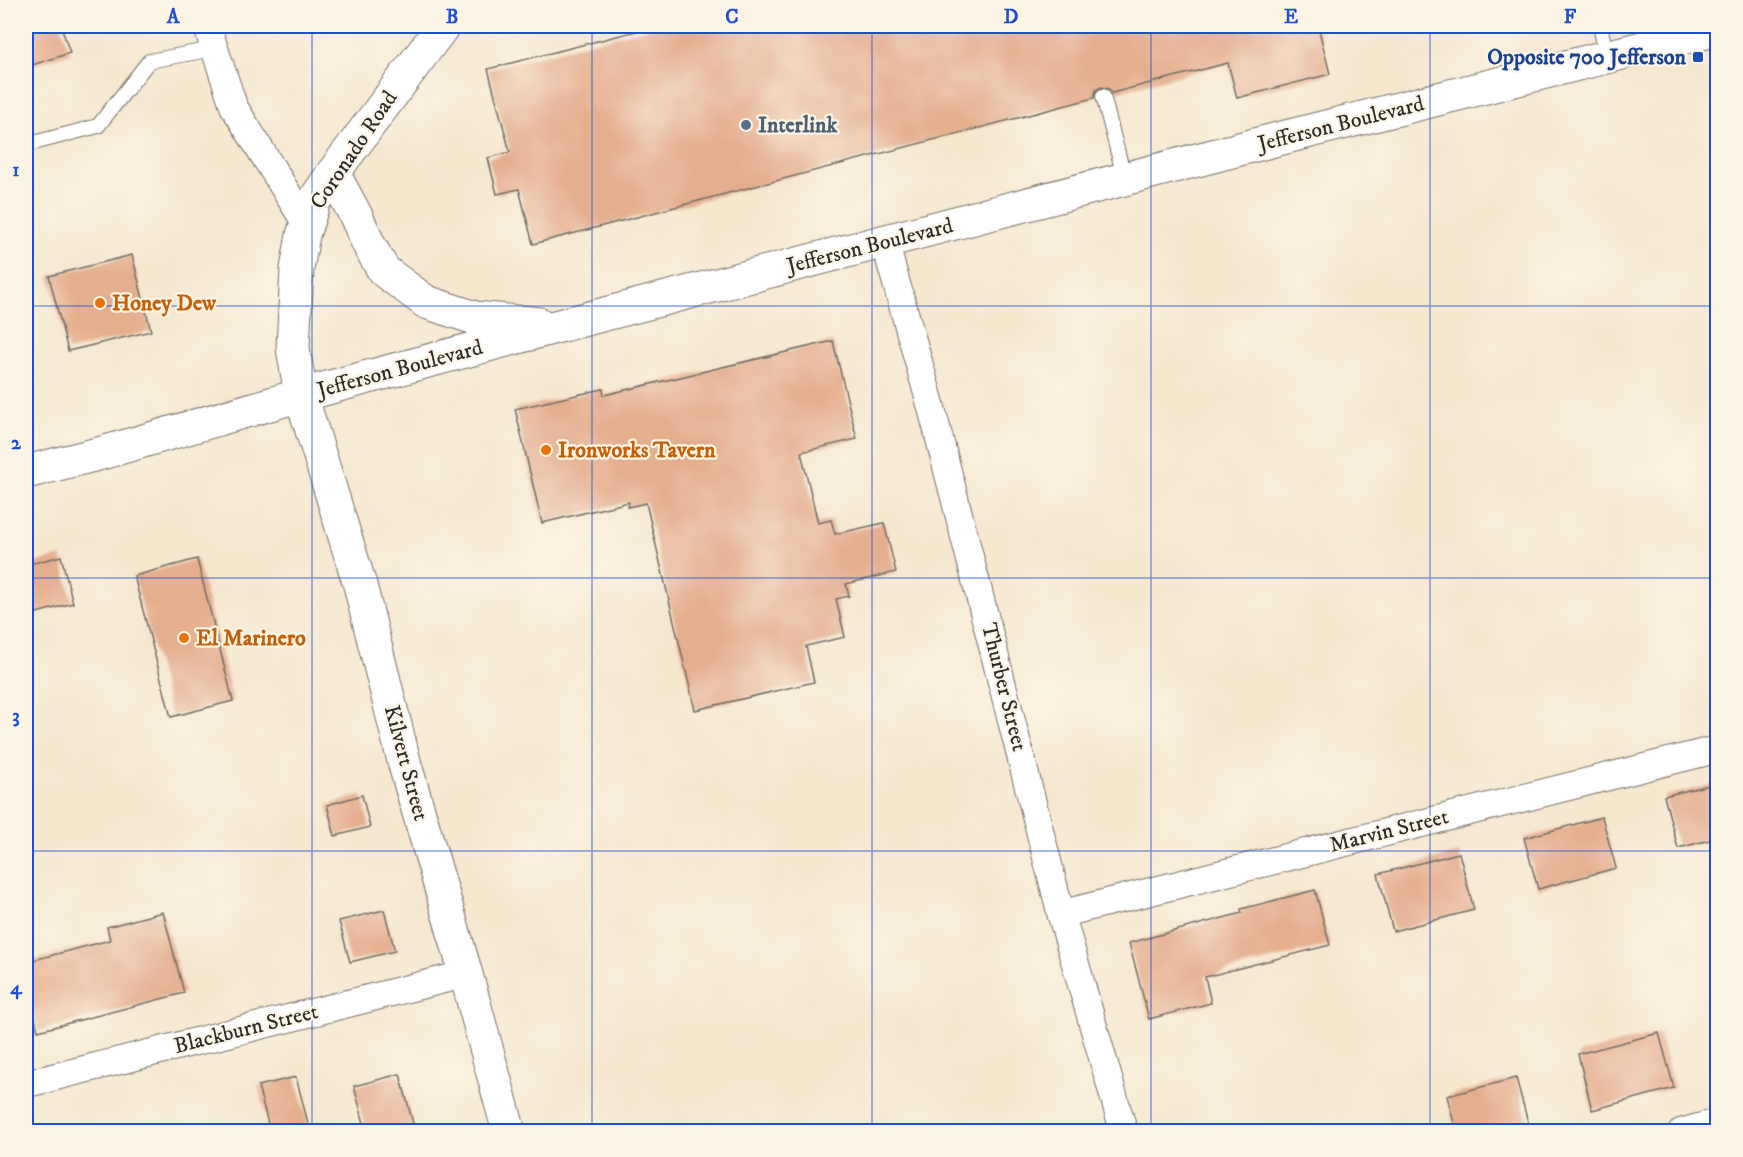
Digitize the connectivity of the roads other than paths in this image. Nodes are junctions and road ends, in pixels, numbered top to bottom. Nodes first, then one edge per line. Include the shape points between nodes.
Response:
1 (443, 26) edge
2 (1600, 26) edge
3 (1718, 29) edge
4 (210, 37) edge
5 (1607, 57) junction
6 (1103, 96) dead end
7 (26, 144) edge
8 (333, 173) junction
9 (1125, 180) junction
10 (307, 225) junction
11 (885, 243) junction
12 (559, 326) junction
13 (301, 395) junction
14 (26, 472) edge
15 (1718, 748) edge
16 (1061, 914) junction
17 (466, 974) junction
18 (26, 1084) edge
19 (1718, 1122) edge
20 (509, 1131) edge
21 (1124, 1131) edge
22 (1682, 1131) edge

1 - 8 main road, Coronado Road
2 - 5 lane
3 - 5 main road, Jefferson Boulevard
4 - 7 lane via 149,61 98,126
4 - 10 street via 234,107
5 - 9 main road, Jefferson Boulevard
6 - 9 lane
8 - 10 main road, Coronado Road via 314,201
8 - 12 main road via 384,271 426,302 475,318
9 - 11 main road, Jefferson Boulevard
10 - 13 main road, Coronado Road via 297,269 293,348
11 - 12 main road, Jefferson Boulevard
11 - 16 street, Thurber Street via 932,406
12 - 13 main road, Jefferson Boulevard
13 - 14 main road, Jefferson Boulevard
13 - 17 main road, Kilvert Street via 360,585 405,765
15 - 16 street, Marvin Street
16 - 21 street, Thurber Street
17 - 18 street, Blackburn Street
17 - 20 main road, Kilvert Street
19 - 22 street

